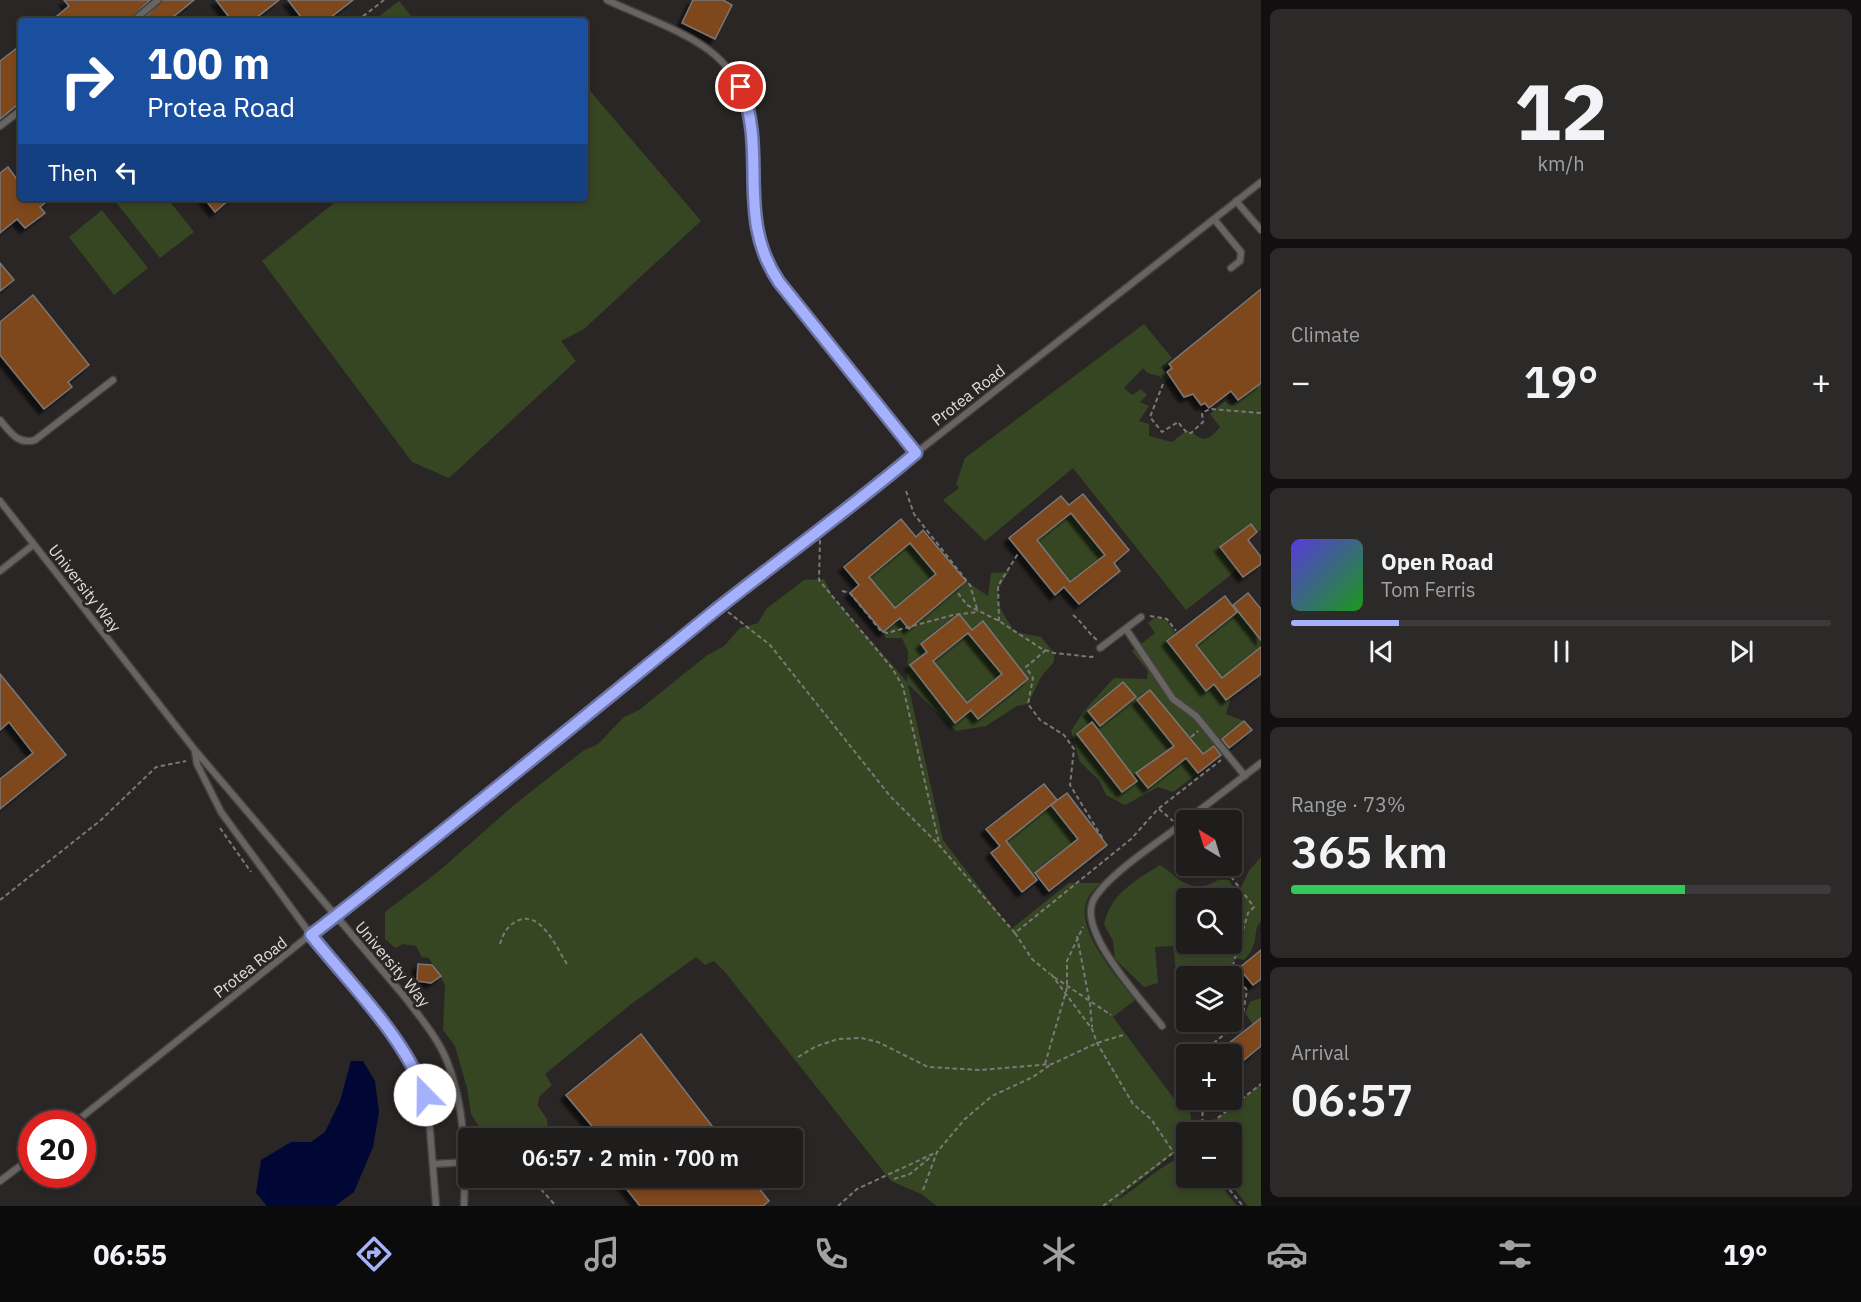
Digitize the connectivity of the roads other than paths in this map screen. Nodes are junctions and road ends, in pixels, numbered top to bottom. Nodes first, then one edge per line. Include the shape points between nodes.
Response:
1 (158, 0) edge
2 (607, 0) edge
3 (137, 18) edge
4 (18, 112) edge
5 (0, 126) edge
6 (1261, 182) edge
7 (1236, 201) junction
8 (1214, 219) junction
9 (1261, 230) edge
10 (1231, 268) dead end
11 (113, 380) dead end
12 (0, 420) edge
13 (916, 453) junction
14 (0, 501) edge
15 (33, 545) junction
16 (0, 571) edge
17 (1142, 617) road end
18 (1126, 629) junction
19 (1102, 647) road end
20 (194, 749) junction
21 (1261, 763) edge
22 (1245, 776) junction
23 (1201, 810) edge
24 (1176, 829) edge
25 (335, 917) junction
26 (311, 935) junction
27 (1162, 1026) dead end
28 (91, 1110) edge
29 (462, 1128) edge
30 (458, 1163) edge
31 (434, 1164) junction
32 (18, 1167) edge
33 (0, 1181) edge
34 (465, 1188) edge
35 (436, 1206) edge
36 (464, 1206) edge

1 - 3 lane
2 - 13 lane via 708,49 734,76 750,111 756,228 764,257 779,282
4 - 5 lane
6 - 7 lane, Protea Road
7 - 8 lane, Protea Road
7 - 9 lane
8 - 10 lane via 1241,252 1240,261
8 - 13 lane, Protea Road
11 - 12 lane via 34,440 25,443
13 - 25 lane, Protea Road
14 - 15 lane, University Way
15 - 16 lane
15 - 20 lane, University Way
17 - 18 lane
18 - 19 lane
18 - 22 lane via 1173,699 1196,716
20 - 25 lane, University Way
20 - 26 lane, University Way via 197,764 221,812
21 - 22 lane
22 - 23 lane
24 - 27 lane via 1113,877 1092,902 1090,918 1104,950
25 - 26 lane, Protea Road
25 - 29 lane, University Way via 404,996 447,1059
26 - 28 lane, Protea Road
26 - 31 lane, University Way via 418,1074 429,1117
30 - 31 lane
31 - 35 lane, University Way
32 - 33 lane
34 - 36 lane, University Way

